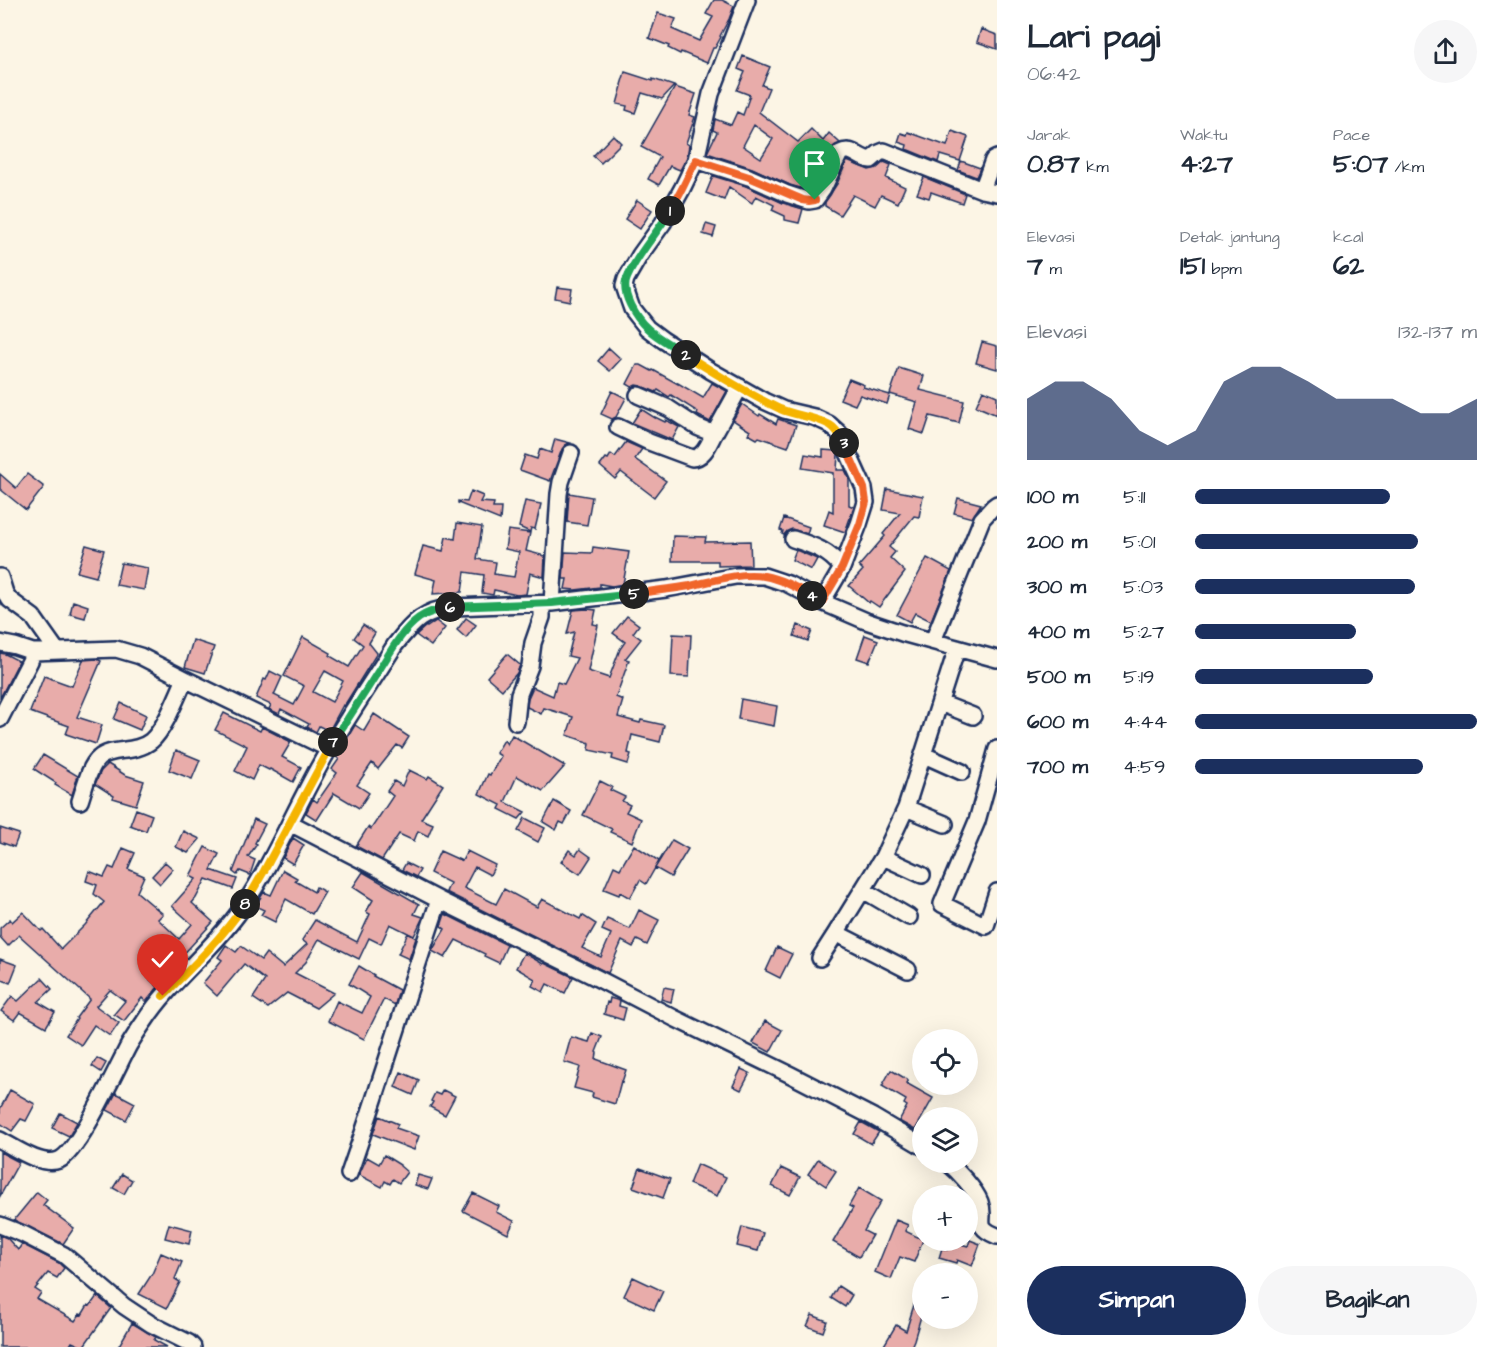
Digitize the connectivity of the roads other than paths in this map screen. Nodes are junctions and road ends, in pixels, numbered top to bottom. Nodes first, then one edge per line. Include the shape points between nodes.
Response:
1 (747, 0) edge
2 (997, 158) edge
3 (696, 160) junction
4 (989, 192) edge
5 (740, 387) junction
6 (638, 395) dead end
7 (618, 427) dead end
8 (714, 434) junction
9 (571, 453) dead end
10 (997, 504) edge
11 (793, 539) dead end
12 (842, 568) junction
13 (0, 577) edge
14 (822, 602) junction
15 (547, 604) junction
16 (933, 641) junction
17 (0, 643) edge
18 (957, 648) junction
19 (57, 651) junction
20 (33, 652) junction
21 (997, 659) edge
22 (185, 679) junction
23 (940, 703) junction
24 (973, 716) dead end
25 (0, 719) edge
26 (516, 722) dead end
27 (329, 749) junction
28 (997, 749) edge
29 (924, 755) junction
30 (962, 772) dead end
31 (80, 801) dead end
32 (906, 808) junction
33 (290, 823) junction
34 (945, 824) dead end
35 (883, 857) junction
36 (922, 875) dead end
37 (863, 890) junction
38 (997, 892) edge
39 (439, 900) junction
40 (909, 917) dead end
41 (836, 933) junction
42 (820, 958) dead end
43 (908, 970) dead end
44 (0, 1140) edge
45 (912, 1140) edge
46 (958, 1173) edge
47 (349, 1174) dead end
48 (0, 1225) edge
49 (997, 1236) edge
50 (193, 1347) edge

1 - 3 street via 711,94
2 - 4 street via 993,160
3 - 4 street via 809,201 824,189 840,153 850,150 871,160 884,151
3 - 5 street via 624,286 632,309 647,328
5 - 8 street
5 - 12 street via 784,410 829,424 839,433 864,488 866,502
6 - 8 street
7 - 8 street via 692,459 701,456
9 - 15 street via 559,494
10 - 16 street via 982,519
11 - 12 street via 827,553
12 - 14 street
13 - 19 street via 10,600 33,617
14 - 15 street via 777,579 752,575
14 - 16 street
15 - 26 street via 519,694
15 - 27 street via 440,608 418,619 395,645
16 - 18 street
17 - 20 street
18 - 21 street
18 - 23 street
19 - 20 street
19 - 22 street via 116,649 140,656
20 - 25 street
22 - 27 street
22 - 31 street via 152,740 140,748 98,758
23 - 24 street
23 - 29 street
27 - 33 street
28 - 38 street via 977,821 942,904 986,926
29 - 30 street
29 - 32 street
32 - 34 street
32 - 35 street
33 - 39 street
33 - 44 street via 228,927 152,1009 68,1152 49,1162
35 - 36 street
35 - 37 street
37 - 40 street
37 - 41 street
39 - 45 street via 791,1075
39 - 47 street
41 - 42 street
41 - 43 street
46 - 49 street via 981,1204 983,1228
48 - 50 street via 64,1255 124,1306

